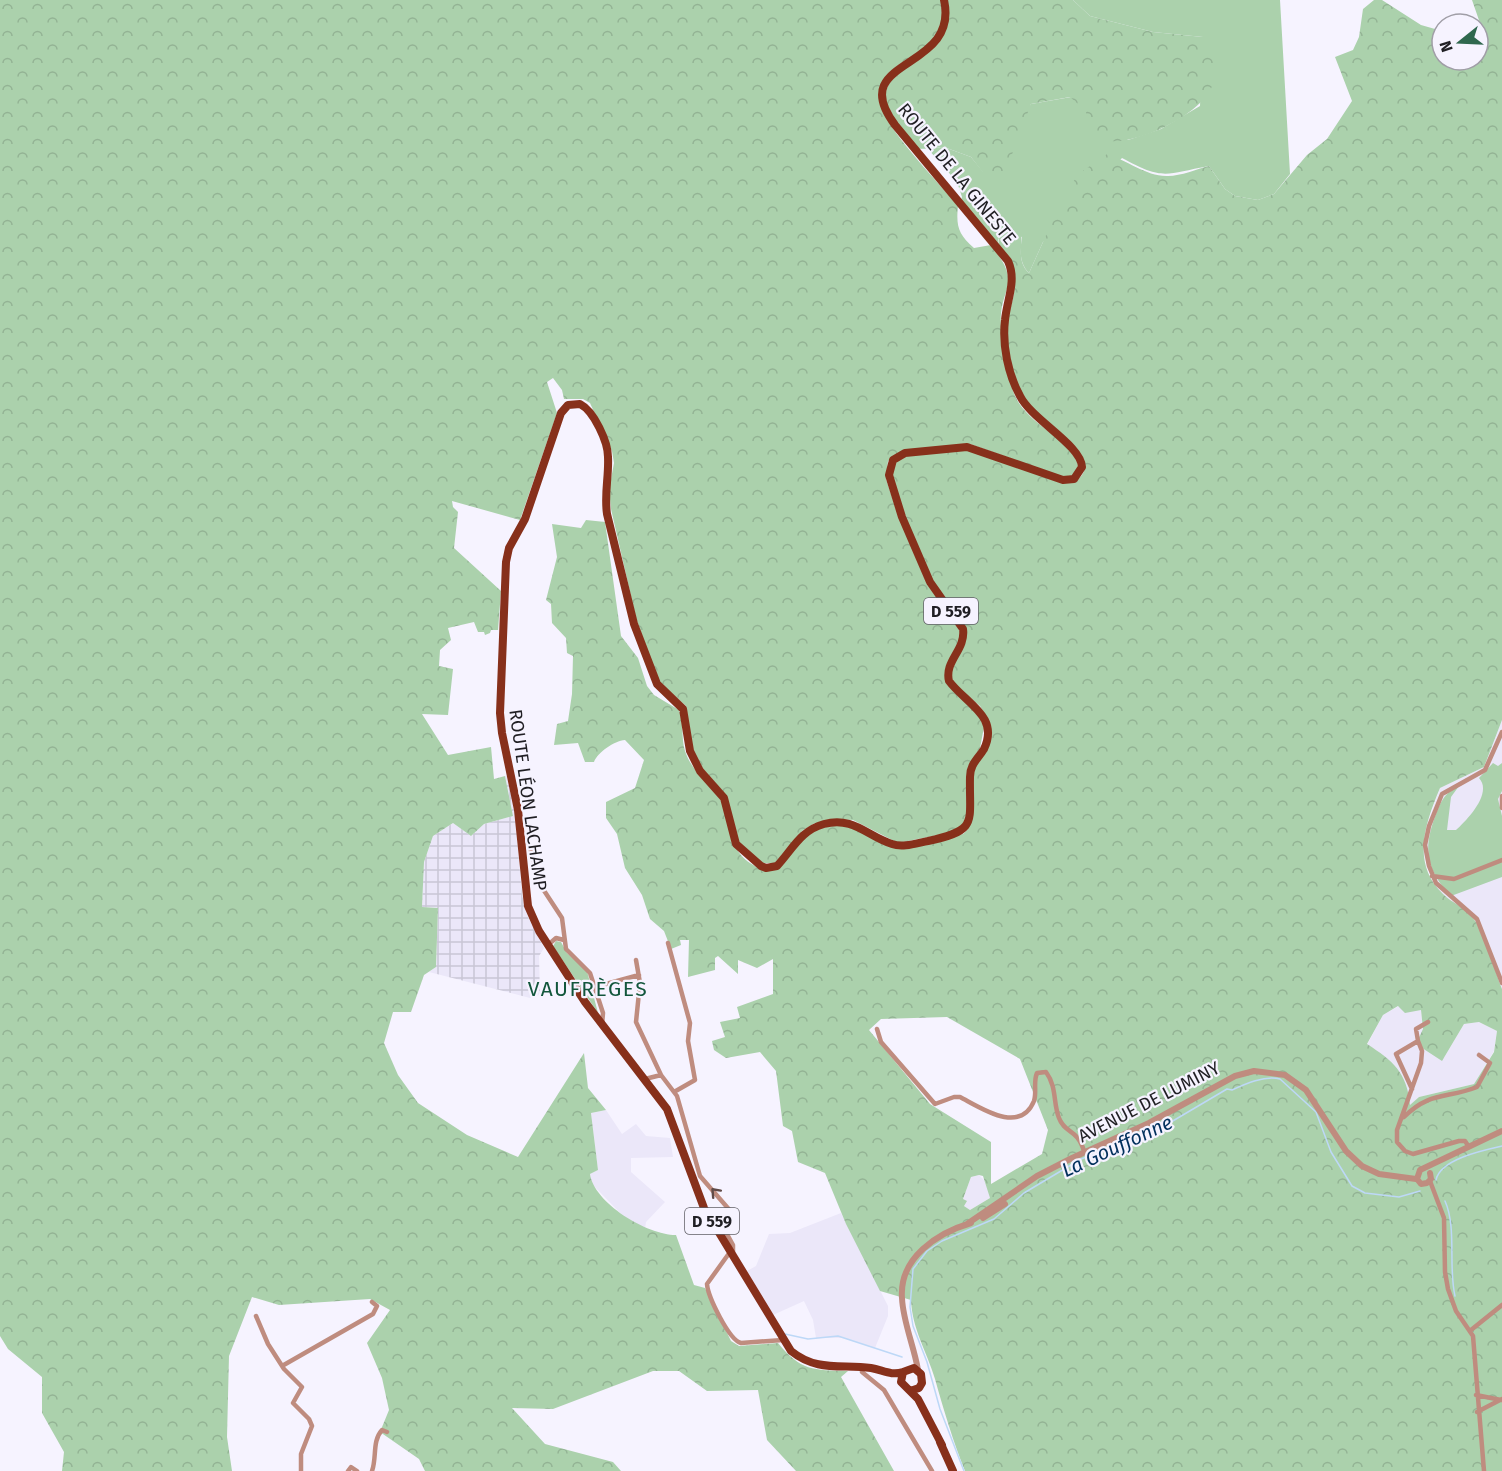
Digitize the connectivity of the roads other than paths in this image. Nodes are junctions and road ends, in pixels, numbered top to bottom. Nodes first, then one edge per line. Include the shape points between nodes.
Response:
1 (944, 0) edge
2 (561, 413) joint
3 (1502, 732) edge
4 (1502, 796) edge
5 (1502, 808) edge
6 (529, 844) dead end
7 (1502, 861) edge
8 (1432, 876) junction
9 (564, 940) junction
10 (668, 943) dead end
11 (549, 945) junction
12 (636, 960) dead end
13 (639, 975) junction
14 (1502, 984) edge
15 (595, 987) junction
16 (1428, 1022) dead end
17 (602, 1024) junction
18 (877, 1029) dead end
19 (1418, 1041) junction
20 (1479, 1055) dead end
21 (661, 1075) junction
22 (645, 1079) junction
23 (1412, 1089) junction
24 (674, 1092) junction
25 (1402, 1119) junction
26 (1502, 1131) edge
27 (1470, 1147) junction
28 (1084, 1151) junction
29 (1417, 1176) junction
30 (1427, 1177) junction
31 (731, 1253) junction
32 (372, 1302) dead end
33 (1502, 1305) edge
34 (256, 1316) dead end
35 (1471, 1330) junction
36 (783, 1340) junction
37 (282, 1366) junction
38 (862, 1370) junction
39 (910, 1370) junction
40 (901, 1382) junction
41 (919, 1388) junction
42 (910, 1390) junction
43 (1476, 1395) junction
44 (1502, 1399) edge
45 (1477, 1412) junction
46 (387, 1432) dead end
47 (942, 1445) junction
48 (301, 1471) edge
49 (348, 1471) edge
50 (357, 1471) edge
51 (372, 1471) edge
52 (932, 1471) edge
53 (953, 1471) edge
54 (1484, 1471) edge

1 - 2 main road, ROUTE DE LA GINESTE / D 559 via 946,19 940,37 927,51 891,74 884,88 883,103 895,125 1008,261 1012,280 1004,339 1013,380 1032,413 1077,452 1082,467 1074,478 1063,480 962,447 905,453 890,466 889,478 902,517 930,582 963,629 961,646 948,667 950,681 978,708 988,727 983,749 971,768 970,817 961,832 898,846 852,824 832,822 804,833 777,866 766,868 739,849 732,837 724,798 700,771 690,751 683,709 660,689 634,624 607,514 607,451 589,410 572,404
2 - 11 main road, ROUTE LÉON LACHAMP / D 559 via 525,519 507,553 500,683 502,733 518,810 525,893 532,916
3 - 8 street via 1485,770 1442,794 1426,836
4 - 5 street
6 - 9 street via 542,886 562,918
7 - 8 street via 1454,879
8 - 14 street via 1443,892 1477,919
9 - 11 street via 553,938
9 - 15 street, ROUTE LÉON LACHAMP via 569,952 586,966
10 - 24 street via 690,1023 688,1041 695,1080
11 - 17 main road, ROUTE LÉON LACHAMP / D 559
12 - 13 street
13 - 15 street
13 - 21 street via 636,1022
15 - 17 street, ROUTE LÉON LACHAMP
16 - 19 street via 1416,1029
17 - 22 main road, ROUTE LÉON LACHAMP / D 559
18 - 28 street via 881,1042 935,1104 960,1097 997,1117 1018,1116 1026,1113 1034,1101 1037,1073 1046,1072 1053,1085 1059,1118 1080,1138
19 - 23 street via 1422,1057
19 - 23 street via 1396,1054
20 - 25 street via 1490,1063 1477,1087 1421,1102
21 - 22 street
21 - 24 street
22 - 31 main road, ROUTE LÉON LACHAMP / D 559 via 671,1116 704,1208
23 - 25 street
31 -> 24 street via 733,1245 722,1223 733,1214 698,1172
25 - 27 street via 1396,1138 1409,1152 1459,1141
26 - 27 street
27 - 30 street via 1436,1165
28 - 29 street, AVENUE DE LUMINY via 1149,1123 1235,1076 1266,1071 1290,1078 1306,1090 1346,1151 1362,1166 1379,1174
28 - 39 street, AVENUE DE LUMINY via 920,1250 909,1266 901,1294 914,1356
29 - 30 street, AVENUE DE LUMINY
29 - 30 street
30 - 35 street via 1444,1218 1445,1272 1450,1296
31 - 36 main road, ROUTE LÉON LACHAMP / D 559
31 - 36 street via 707,1284 731,1337 741,1343
32 - 37 street via 377,1306 373,1314
33 - 35 street
34 - 37 street
35 - 43 street
36 - 38 main road, ROUTE LÉON LACHAMP / D 559 via 801,1359 814,1365
37 - 48 street via 302,1385 294,1403 312,1426 301,1454
38 - 39 main road, ROUTE LÉON LACHAMP via 895,1374
38 - 40 main road, ROUTE LÉON LACHAMP
38 - 52 street via 884,1390
39 - 40 main road
39 - 41 main road via 923,1379
40 - 42 main road
41 - 42 main road
41 - 47 main road
42 - 47 main road
43 - 44 street
43 - 45 street
44 - 45 street
45 - 54 street
46 - 51 street via 382,1430 378,1435
47 - 53 main road
49 - 50 street via 351,1467

